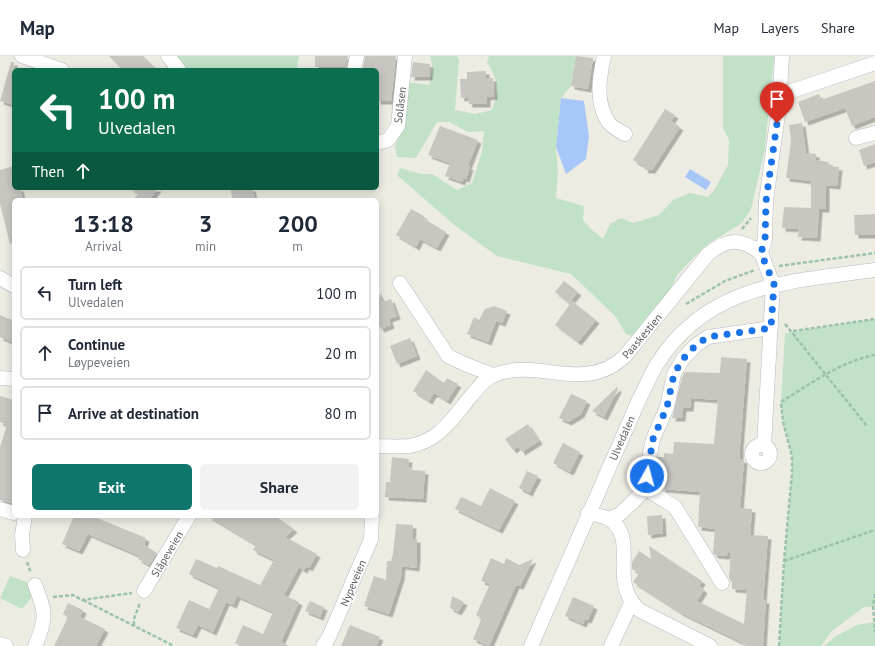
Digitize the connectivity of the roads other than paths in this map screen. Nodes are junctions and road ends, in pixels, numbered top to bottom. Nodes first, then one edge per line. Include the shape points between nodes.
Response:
1 (22, 56) edge
2 (168, 56) edge
3 (357, 56) edge
4 (405, 56) edge
5 (604, 56) edge
6 (782, 56) edge
7 (874, 65) edge
8 (56, 68) edge
9 (177, 68) edge
10 (354, 68) edge
11 (780, 95) junction
12 (875, 133) edge
13 (625, 134) dead end
14 (856, 138) dead end
15 (379, 142) edge
16 (761, 253) junction
17 (875, 270) edge
18 (0, 278) edge
19 (400, 282) dead end
20 (774, 284) junction
21 (12, 285) edge
22 (771, 328) junction
23 (493, 375) junction
24 (0, 378) edge
25 (12, 379) edge
26 (764, 445) dead end
27 (379, 446) edge
28 (646, 489) junction
29 (0, 509) edge
30 (12, 513) edge
31 (588, 513) junction
32 (24, 518) edge
33 (188, 518) edge
34 (372, 518) edge
35 (609, 519) junction
36 (23, 550) road end
37 (722, 583) dead end
38 (34, 585) road end
39 (144, 591) road end
40 (631, 603) junction
41 (0, 644) edge
42 (6, 646) edge
43 (35, 646) edge
44 (322, 646) edge
45 (531, 646) edge
46 (611, 646) edge
47 (710, 646) edge

1 - 8 street
2 - 9 street
3 - 10 street
4 - 15 street, Solåsen via 398,126 388,140
5 - 13 street via 598,84 602,107 610,124
6 - 11 street
7 - 11 street
11 - 16 street via 766,201 765,239
12 - 14 street
16 - 20 street
16 - 23 street, Paaskestien via 739,241 718,246 708,254 625,356 610,369 589,375 528,371 508,371
17 - 20 street, Ulvedalen
18 - 21 street
19 - 23 street via 448,356
20 - 22 street
20 - 31 street, Ulvedalen via 732,298 713,308 680,335 653,372
22 - 26 street
22 - 28 street via 708,337 683,359 674,374 667,407 653,439
23 - 27 street via 481,385 440,433 426,442 410,446
24 - 25 street
28 - 35 street via 620,514
28 - 37 street via 675,507
29 - 30 street
31 - 35 street
31 - 45 street, Ulvedalen
32 - 36 street
33 - 39 street, Slåpeveien
34 - 44 street, Nypeveien via 371,540 329,637
35 - 40 street via 623,538 623,580
38 - 43 street via 42,602 44,625
40 - 46 street
40 - 47 street via 639,610
41 - 42 street

